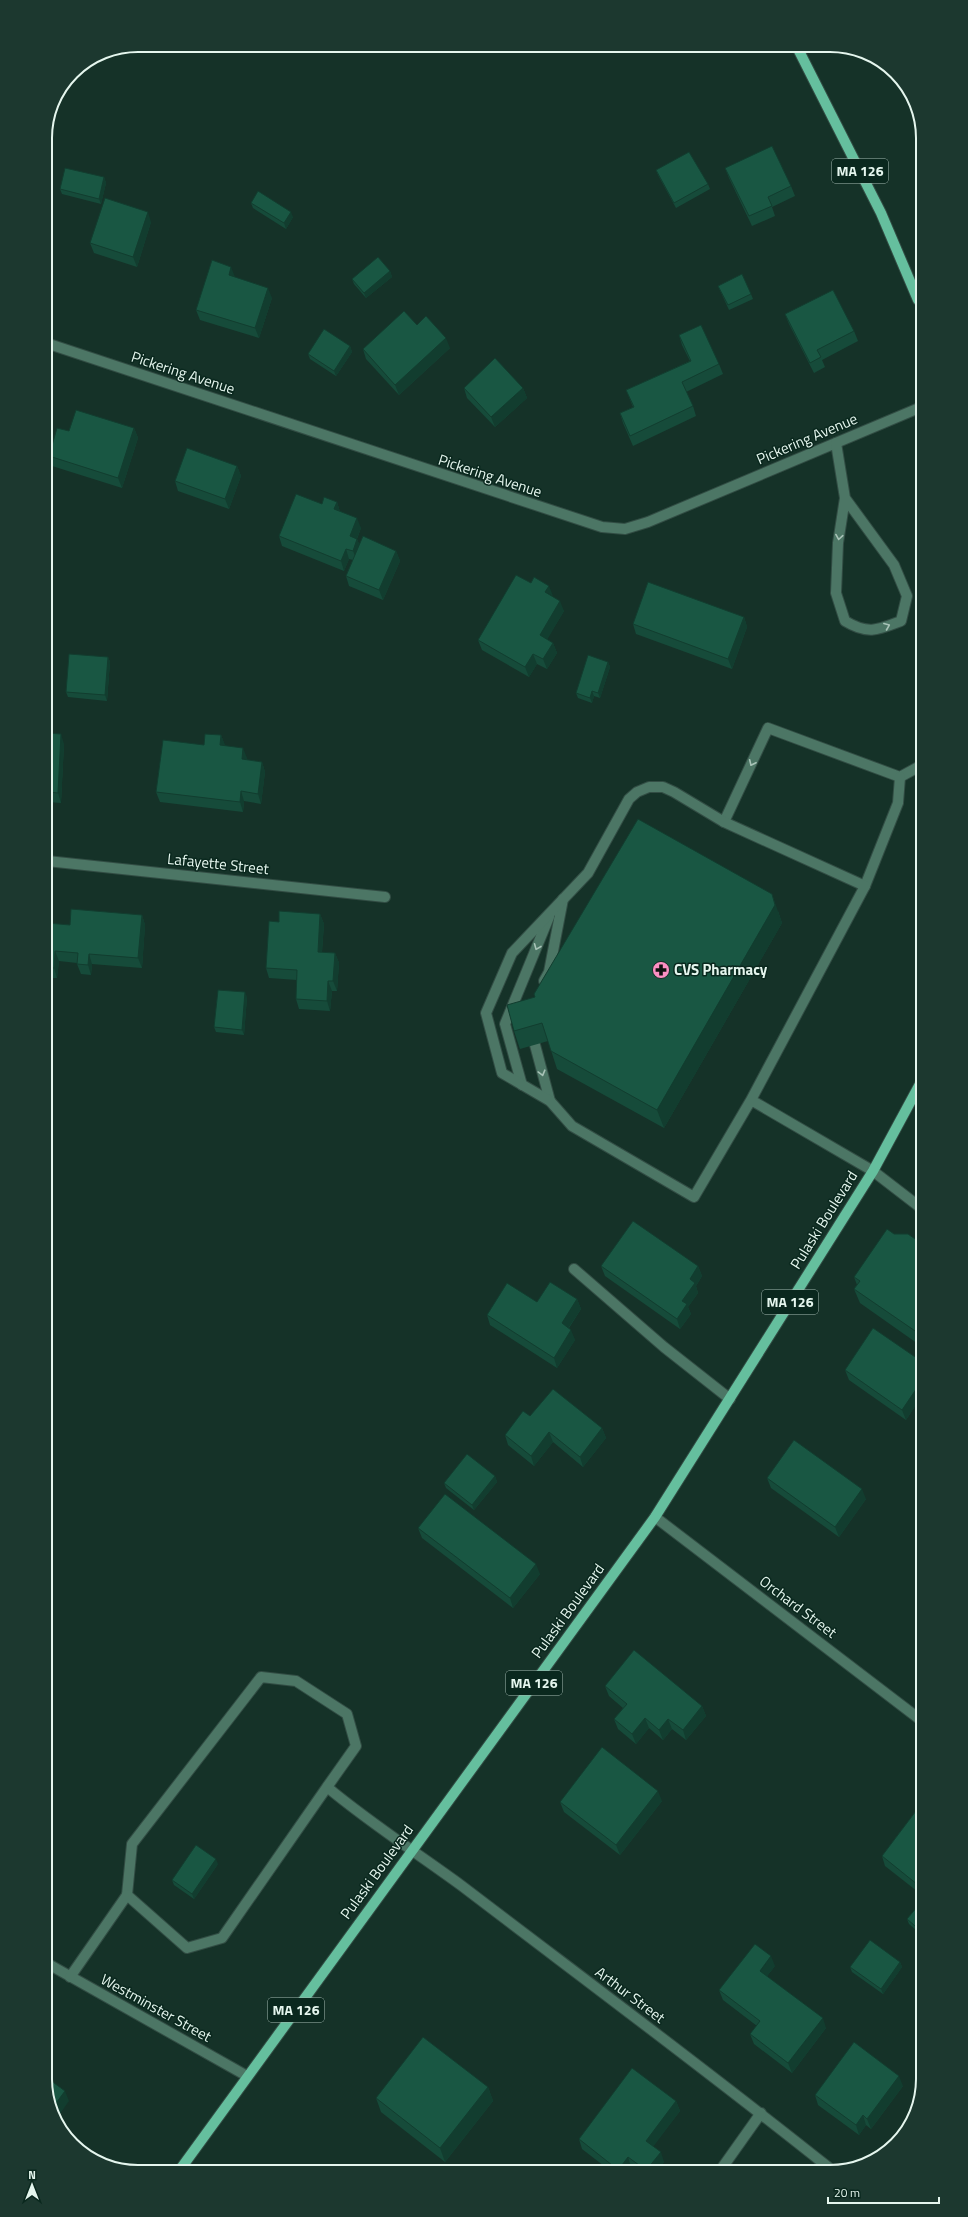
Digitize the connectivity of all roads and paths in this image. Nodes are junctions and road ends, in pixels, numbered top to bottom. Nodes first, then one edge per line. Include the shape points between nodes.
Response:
1 (800, 52) edge
2 (916, 295) edge
3 (52, 345) edge
4 (916, 409) edge
5 (836, 443) junction
6 (845, 498) junction
7 (916, 768) edge
8 (900, 777) junction
9 (724, 822) junction
10 (52, 862) edge
11 (865, 886) junction
12 (385, 897) dead end
13 (563, 899) junction
14 (552, 911) junction
15 (540, 992) edge
16 (535, 1045) edge
17 (522, 1085) junction
18 (916, 1091) edge
19 (751, 1100) junction
20 (550, 1101) junction
21 (873, 1171) junction
22 (916, 1204) edge
23 (574, 1269) dead end
24 (730, 1399) junction
25 (655, 1517) junction
26 (916, 1716) edge
27 (327, 1787) junction
28 (412, 1849) junction
29 (127, 1895) junction
30 (52, 1966) edge
31 (70, 1977) junction
32 (248, 2076) junction
33 (761, 2113) junction
34 (184, 2165) edge
35 (724, 2165) edge
36 (826, 2165) edge

1 - 2 main road, MA 126 via 881,213
3 - 5 street, Pickering Avenue via 602,527 626,528 648,522
4 - 5 street, Pickering Avenue
5 - 6 street
6 -> 6 street via 838,543 836,593 845,621 858,629 877,630 901,621 907,596 894,565
7 - 8 street
8 -> 9 street via 768,728
8 - 11 street via 898,803
9 - 11 street
9 - 13 street via 663,787 649,787 637,792 629,800 588,873
10 - 12 street, Lafayette Street
11 - 19 street
13 - 14 street
13 - 15 street via 548,972
14 -> 17 street via 505,1024
14 - 17 street via 512,953 486,1013 502,1073
16 -> 20 street
17 - 20 street
18 - 21 main road, Pulaski Boulevard / MA 126
19 - 20 street via 694,1197 572,1126
19 - 21 street
21 - 22 street
21 - 24 main road, Pulaski Boulevard / MA 126
23 - 24 street via 664,1347
24 - 25 main road, Pulaski Boulevard / MA 126
25 - 26 street, Orchard Street
25 - 28 main road, Pulaski Boulevard / MA 126
27 - 28 street, Arthur Street via 351,1807
27 - 29 street via 222,1938 186,1948
27 - 29 street via 356,1746 347,1714 296,1681 261,1677 132,1844
28 - 32 main road, Pulaski Boulevard / MA 126
28 - 33 street, Arthur Street
29 - 31 street
30 - 31 street, Westminster Street
31 - 32 street, Westminster Street
32 - 34 main road, Pulaski Boulevard / MA 126
33 - 35 street
33 - 36 street, Arthur Street

